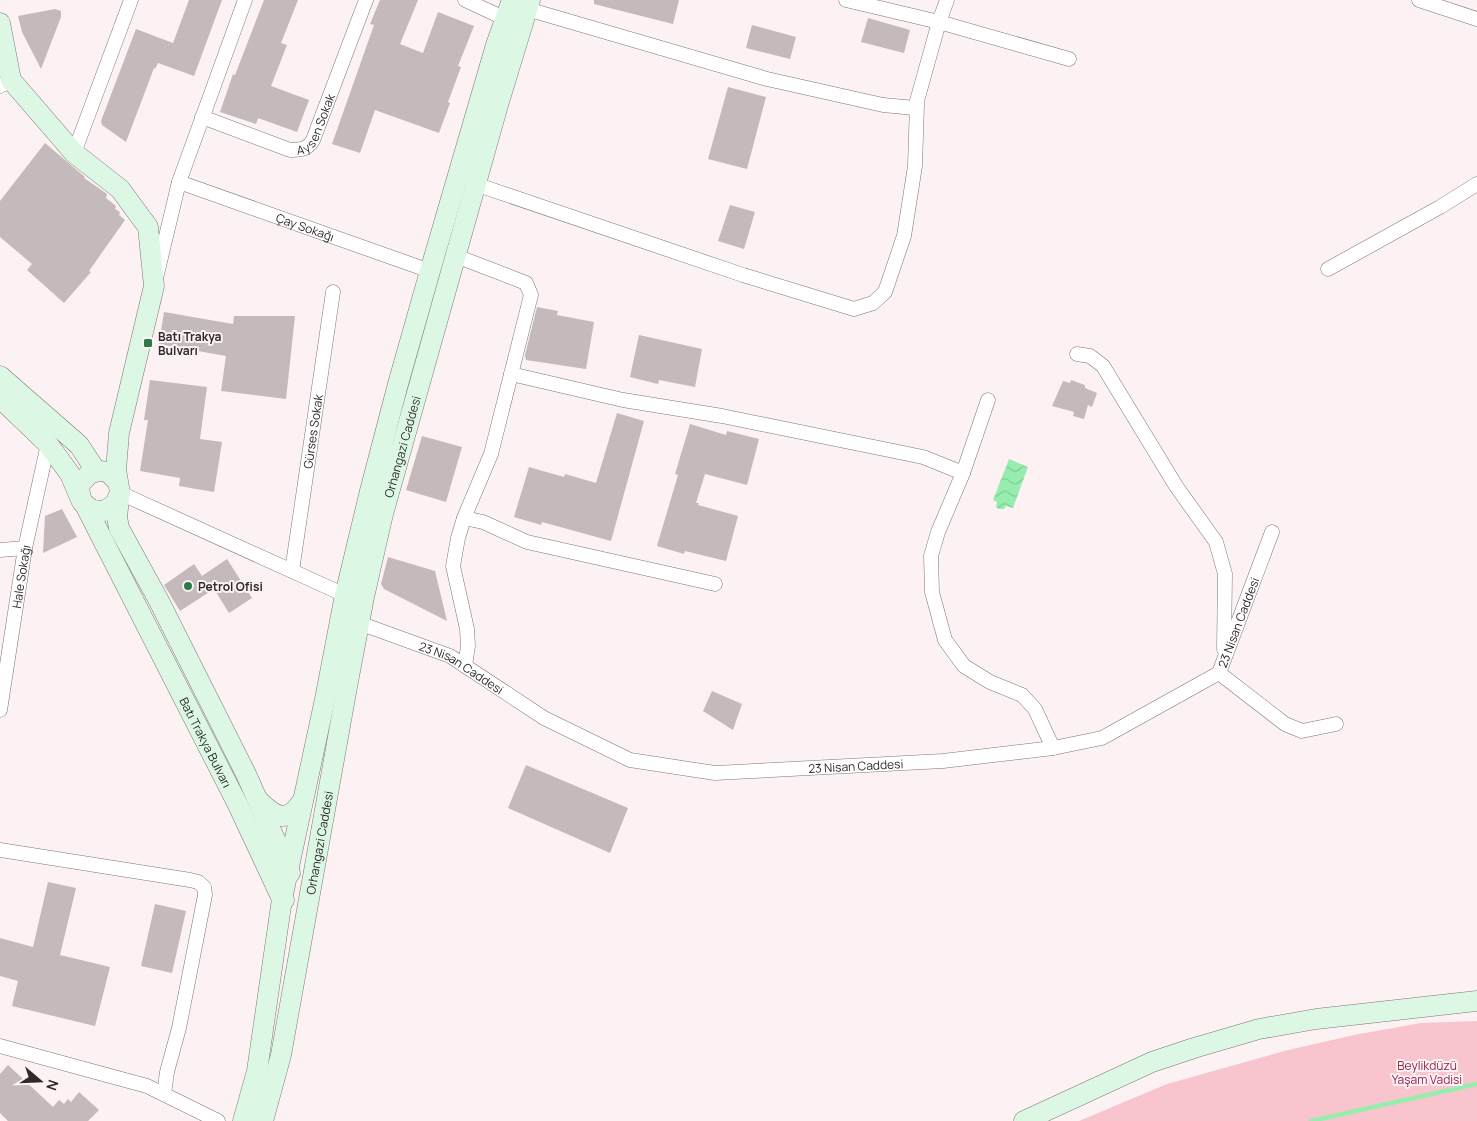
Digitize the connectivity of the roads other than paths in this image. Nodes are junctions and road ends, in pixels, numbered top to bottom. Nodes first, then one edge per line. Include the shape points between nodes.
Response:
1 (131, 0) edge
2 (245, 0) edge
3 (366, 0) edge
4 (466, 0) edge
5 (846, 0) edge
6 (947, 0) edge
7 (1419, 0) edge
8 (523, 3) edge
9 (506, 19) junction
10 (1477, 19) edge
11 (939, 22) junction
12 (0, 23) edge
13 (1069, 60) dead end
14 (5, 83) edge
15 (917, 104) junction
16 (202, 118) junction
17 (74, 153) junction
18 (179, 182) junction
19 (475, 184) junction
20 (1477, 184) edge
21 (456, 256) junction
22 (1328, 269) dead end
23 (430, 271) junction
24 (154, 286) junction
25 (332, 292) dead end
26 (1077, 354) dead end
27 (511, 374) junction
28 (0, 376) edge
29 (0, 398) edge
30 (988, 400) dead end
31 (48, 444) junction
32 (963, 473) junction
33 (111, 483) junction
34 (84, 504) junction
35 (464, 518) junction
36 (1272, 532) dead end
37 (25, 548) junction
38 (0, 550) edge
39 (292, 571) junction
40 (714, 584) dead end
41 (345, 595) junction
42 (359, 623) junction
43 (465, 666) junction
44 (1222, 667) junction
45 (0, 710) edge
46 (1336, 724) dead end
47 (1053, 748) junction
48 (257, 799) junction
49 (303, 800) junction
50 (0, 850) edge
51 (288, 870) junction
52 (282, 899) junction
53 (307, 903) junction
54 (1477, 1001) edge
55 (0, 1046) edge
56 (164, 1094) junction
57 (218, 1121) edge
58 (243, 1121) edge
59 (263, 1121) edge
60 (1024, 1121) edge

1 - 17 street
2 - 16 street
3 - 16 street, Aysen Sokak via 309,147 290,150
4 - 9 street
5 - 11 street
6 - 11 street
7 - 10 street
8 - 9 main road, Orhangazi Caddesi
8 - 15 street via 767,79 883,105 915,108
8 - 19 main road, Orhangazi Caddesi
9 - 23 main road, Orhangazi Caddesi
11 - 13 street
11 - 15 street
12 - 14 main road
14 - 17 main road, Batı Trakya Bulvarı
15 - 19 street via 915,166 904,236 885,292 872,303 854,309
16 - 18 street
17 - 24 main road, Batı Trakya Bulvarı via 120,189 148,227
18 - 23 street, Çay Sokağı
18 - 24 street
19 - 21 main road, Orhangazi Caddesi
20 - 22 street
21 - 27 street via 526,283 531,295
21 - 42 main road, Orhangazi Caddesi via 383,514
23 - 41 main road, Orhangazi Caddesi via 395,393
24 - 33 main road, Batı Trakya Bulvarı via 119,433
25 - 39 street, Gürses Sokak
26 - 44 street via 1090,356 1103,366 1176,486 1216,542 1225,574
27 - 32 street via 623,400 722,416 923,458
27 - 35 street via 490,454
28 - 33 main road via 79,445
29 - 31 main road, Batı Trakya Bulvarı
30 - 32 street
31 - 34 main road, Batı Trakya Bulvarı via 70,474
31 - 37 street, Hale Sokağı
32 - 47 street via 931,556 932,592 945,640 964,666 990,682 1022,695 1035,709
33 - 34 main road via 115,504 104,511 92,510
33 - 34 main road via 90,473 79,489
33 - 39 street
33 - 48 main road, Batı Trakya Bulvarı via 119,528 159,601
34 - 52 main road, Batı Trakya Bulvarı via 237,803
35 - 40 street via 483,522 527,542
35 - 43 street via 453,566 467,628
36 - 44 street, 23 Nisan Caddesi
37 - 38 street
37 - 45 street, Hale Sokağı
39 - 41 street
41 - 49 main road, Orhangazi Caddesi
42 - 43 street, 23 Nisan Caddesi via 450,656
42 - 53 main road, Orhangazi Caddesi
43 - 47 street, 23 Nisan Caddesi via 544,718 630,760 716,773 943,761
44 - 46 street via 1285,724 1302,731
44 - 47 street, 23 Nisan Caddesi via 1102,738
48 - 49 main road via 276,816 297,810
48 - 51 main road, Batı Trakya Bulvarı
49 - 51 main road, Orhangazi Caddesi
50 - 56 street via 190,880 204,887
51 - 52 main road
51 - 53 main road, Batı Trakya Bulvarı
52 - 53 main road via 296,905
52 - 58 main road via 257,1071
53 - 59 main road via 280,1055
54 - 60 main road via 1260,1029 1152,1062
55 - 56 street via 148,1086
56 - 57 street

